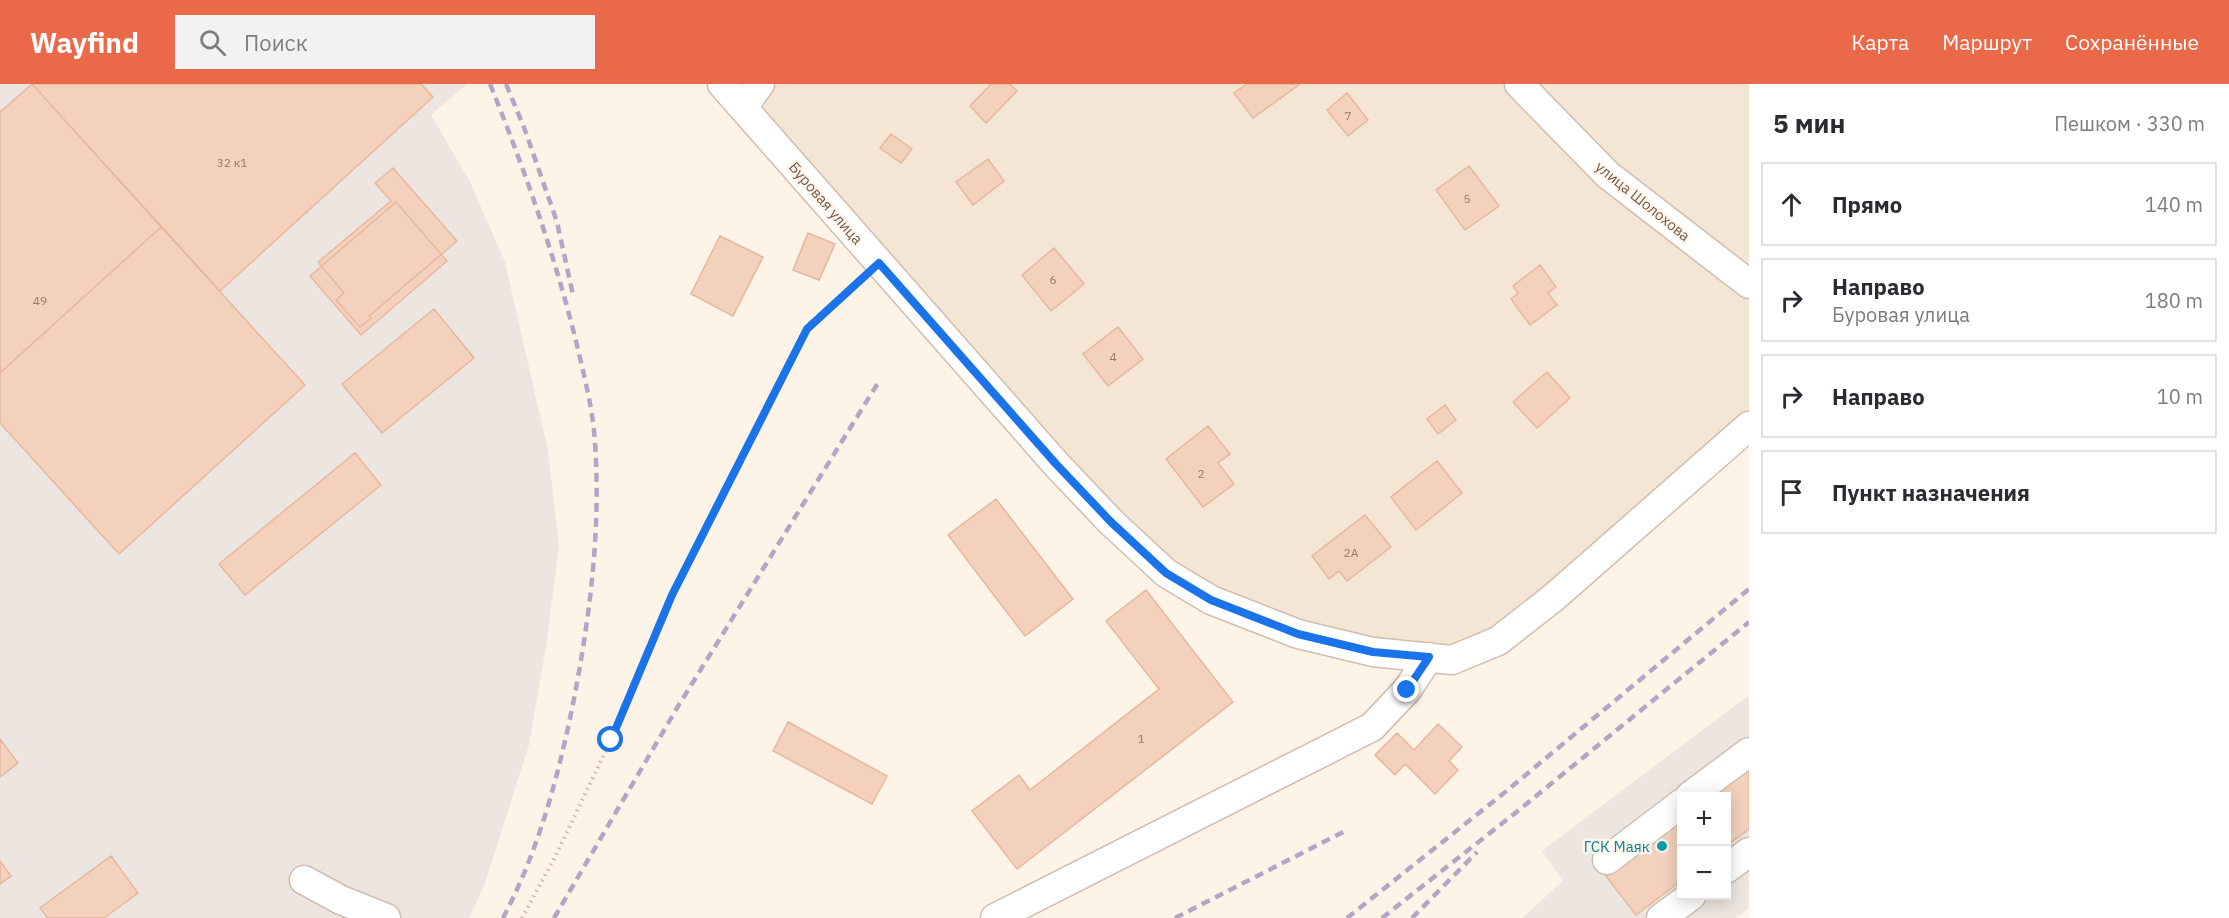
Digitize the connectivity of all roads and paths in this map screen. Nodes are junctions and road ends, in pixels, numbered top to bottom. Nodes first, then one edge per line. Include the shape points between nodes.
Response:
1 (722, 84) edge
2 (759, 84) edge
3 (1519, 84) edge
4 (743, 107) junction
5 (879, 263) junction
6 (1749, 284) edge
7 (1749, 426) edge
8 (1440, 658) junction
9 (1749, 752) edge
10 (1695, 792) edge
11 (1677, 807) edge
12 (1749, 852) edge
13 (1606, 860) dead end
14 (1731, 865) edge
15 (304, 880) dead end
16 (1686, 900) edge
17 (386, 918) edge
18 (522, 918) edge
19 (995, 918) edge
20 (1661, 918) edge

1 - 4 street, Буровая улица
2 - 4 street
3 - 6 street, улица Шолохова via 1608,175
4 - 5 street, Буровая улица
5 - 8 street, Буровая улица via 1056,464 1166,573 1211,600 1298,634 1373,652
5 - 18 path via 807,329 672,595 611,740
7 - 8 street via 1553,598 1498,641
8 - 19 street via 1372,727
9 - 10 street
11 - 13 street
12 - 14 street
15 - 17 street
16 - 20 street

